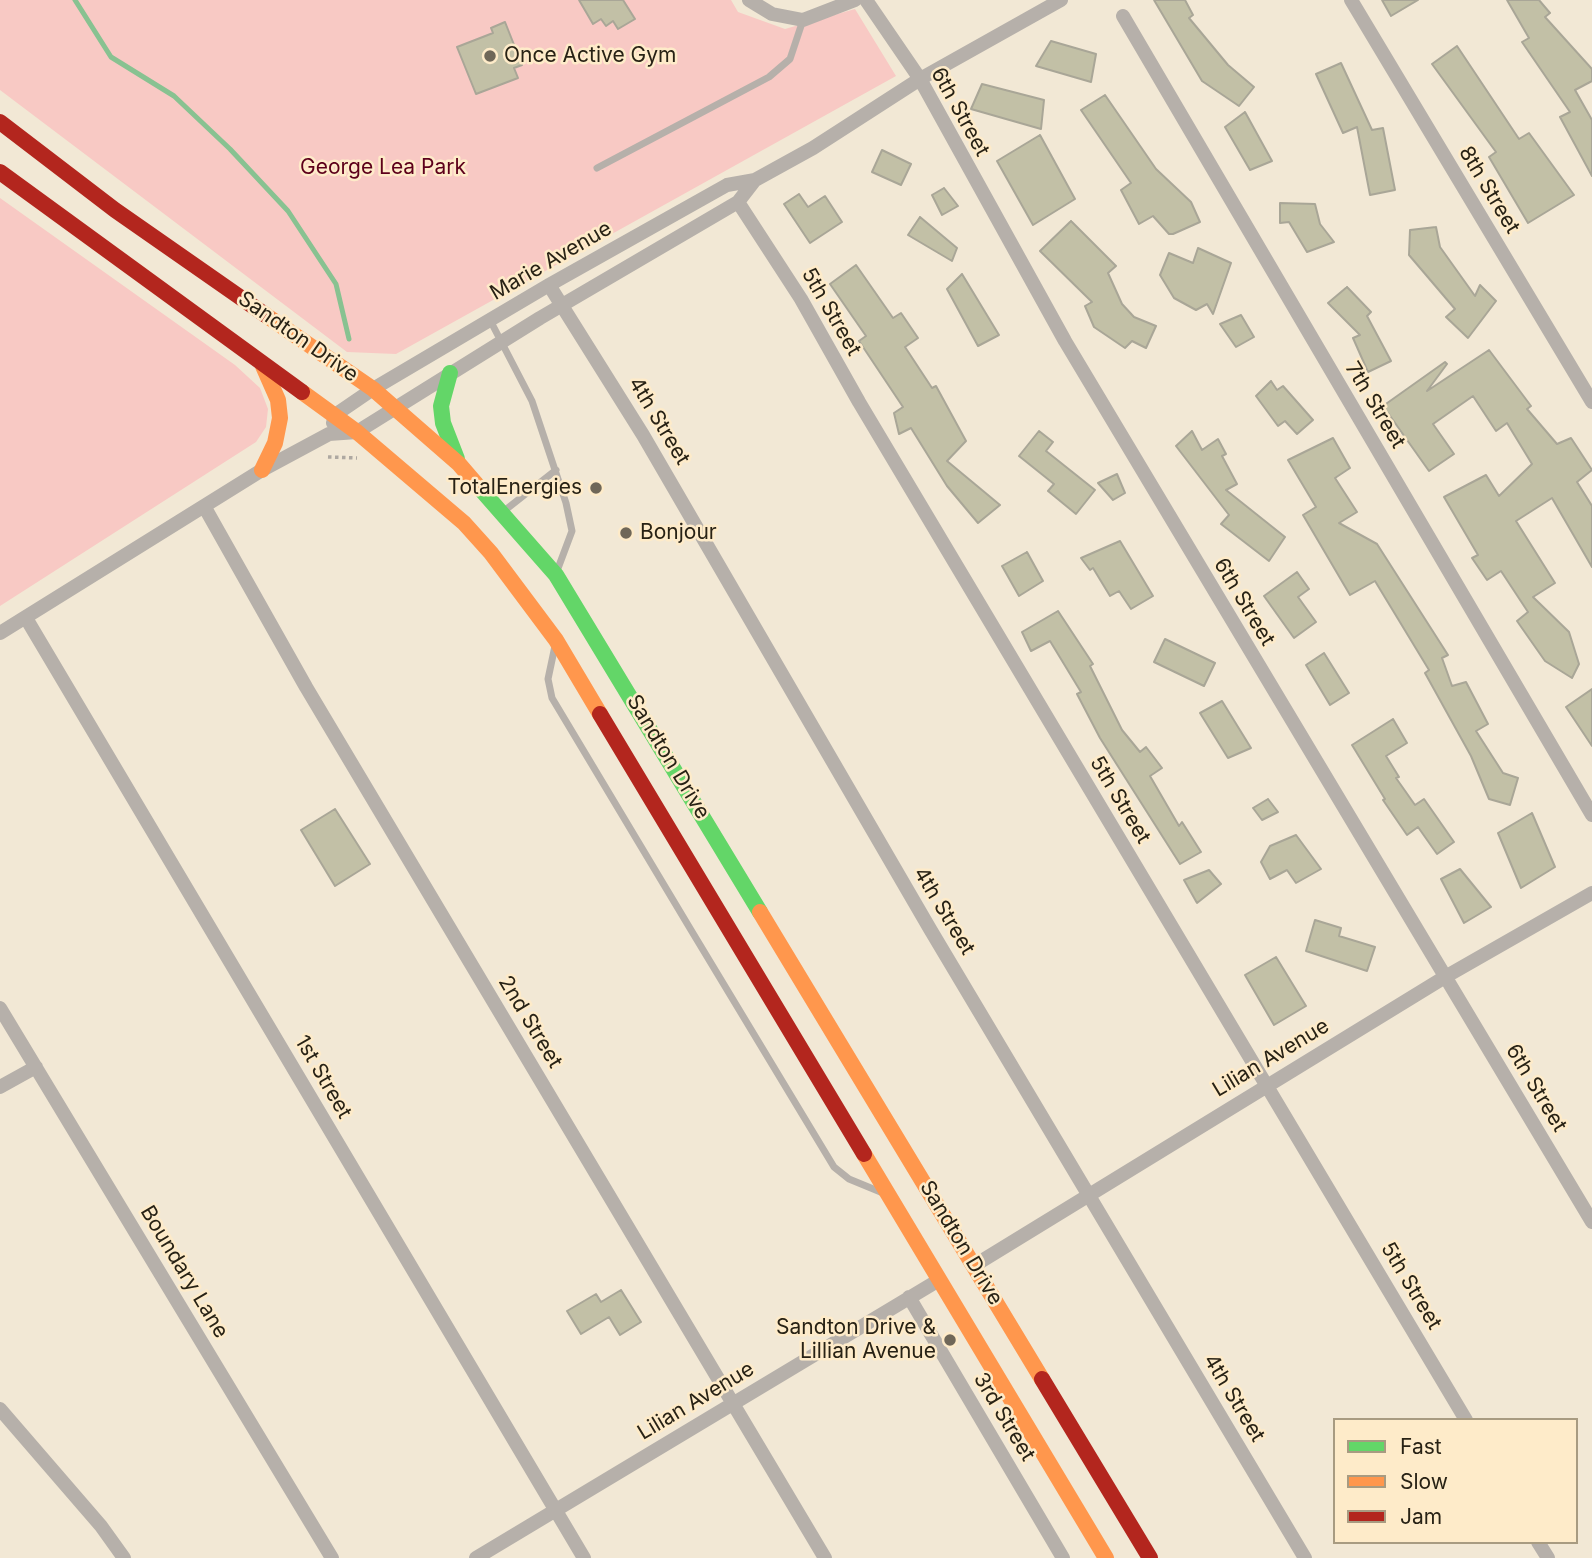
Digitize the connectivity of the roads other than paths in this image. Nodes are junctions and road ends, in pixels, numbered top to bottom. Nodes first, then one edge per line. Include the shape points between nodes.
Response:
1 (749, 0) edge
2 (855, 0) edge
3 (866, 0) edge
4 (1061, 0) edge
5 (1351, 0) edge
6 (1123, 16) dead end
7 (803, 20) junction
8 (920, 79) junction
9 (0, 122) edge
10 (597, 168) dead end
11 (0, 172) edge
12 (755, 180) junction
13 (738, 202) junction
14 (549, 285) junction
15 (561, 305) junction
16 (490, 320) junction
17 (502, 341) junction
18 (262, 362) junction
19 (450, 373) junction
20 (373, 389) junction
21 (1592, 401) edge
22 (395, 407) junction
23 (335, 415) junction
24 (357, 432) junction
25 (329, 434) junction
26 (459, 464) junction
27 (262, 470) junction
28 (556, 470) junction
29 (204, 506) junction
30 (503, 511) junction
31 (556, 575) junction
32 (26, 618) junction
33 (0, 633) edge
34 (556, 640) junction
35 (1592, 815) edge
36 (1592, 893) edge
37 (1445, 977) junction
38 (0, 1008) edge
39 (36, 1067) junction
40 (1268, 1085) junction
41 (0, 1087) edge
42 (887, 1194) junction
43 (1088, 1194) junction
44 (1592, 1222) edge
45 (975, 1265) junction
46 (939, 1280) junction
47 (909, 1297) junction
48 (732, 1403) junction
49 (0, 1409) edge
50 (1465, 1418) edge
51 (556, 1511) junction
52 (124, 1558) edge
53 (332, 1558) edge
54 (476, 1558) edge
55 (584, 1558) edge
56 (825, 1558) edge
57 (1063, 1558) edge
58 (1106, 1558) edge
59 (1150, 1558) edge
60 (1305, 1558) edge

1 - 7 street via 772,14
2 - 7 street
3 - 8 street, 6th Street
4 - 8 street, Marie Avenue
5 - 21 street, 8th Street
6 - 35 street, 7th Street
7 - 10 lane via 790,59 769,77
8 - 12 street, Marie Avenue
8 - 37 street, 6th Street via 1065,341
9 - 20 main road, Sandton Drive via 115,210
11 - 18 main road, Sandton Drive
12 - 13 street, Marie Avenue
12 - 14 street, Marie Avenue via 727,185
13 - 15 street, Marie Avenue
13 - 40 street, 5th Street via 808,310
14 - 15 street, 4th Street
14 - 16 street, Marie Avenue
15 - 17 street, Marie Avenue
15 - 43 street, 4th Street via 643,435
16 - 17 lane
16 - 20 street, Marie Avenue
17 - 19 street, Marie Avenue
17 - 28 lane via 532,401
18 - 23 main road, Sandton Drive
18 - 27 main road via 278,400 280,418
19 - 22 street, Marie Avenue
19 - 26 main road via 441,406
20 - 22 main road, Sandton Drive
20 - 23 street, Marie Avenue
22 - 24 street, Marie Avenue
22 - 26 main road, Sandton Drive
23 - 24 main road, Sandton Drive
23 - 25 street
24 - 25 street
24 - 34 main road, Sandton Drive via 464,523
25 - 27 street
26 - 30 main road, Sandton Drive
27 - 29 street
28 - 30 lane
28 - 31 lane via 572,531
29 - 32 street
29 - 48 street, 2nd Street via 306,687
30 - 31 main road, Sandton Drive
31 - 45 main road, Sandton Drive
32 - 33 street
32 - 51 street, 1st Street
34 - 42 main road, Sandton Drive
34 - 42 lane via 548,679 552,698 617,807 834,1167 851,1180
36 - 37 street, Lilian Avenue
37 - 40 street, Lilian Avenue
37 - 44 street, 6th Street
38 - 39 street, Boundary Lane
39 - 41 street
39 - 53 street, Boundary Lane
40 - 43 street, Lilian Avenue
40 - 50 street, 5th Street
42 - 46 main road, Sandton Drive
43 - 45 street, Lilian Avenue
43 - 60 street, 4th Street
45 - 59 main road, Sandton Drive
46 - 47 street, Lilian Avenue
46 - 58 main road, Sandton Drive
47 - 48 street, Lilian Avenue
47 - 57 street, 3rd Street
48 - 51 street, Lilian Avenue
48 - 56 street, 2nd Street
49 - 52 street
51 - 54 street, Lilian Avenue
51 - 55 street, 1st Street

